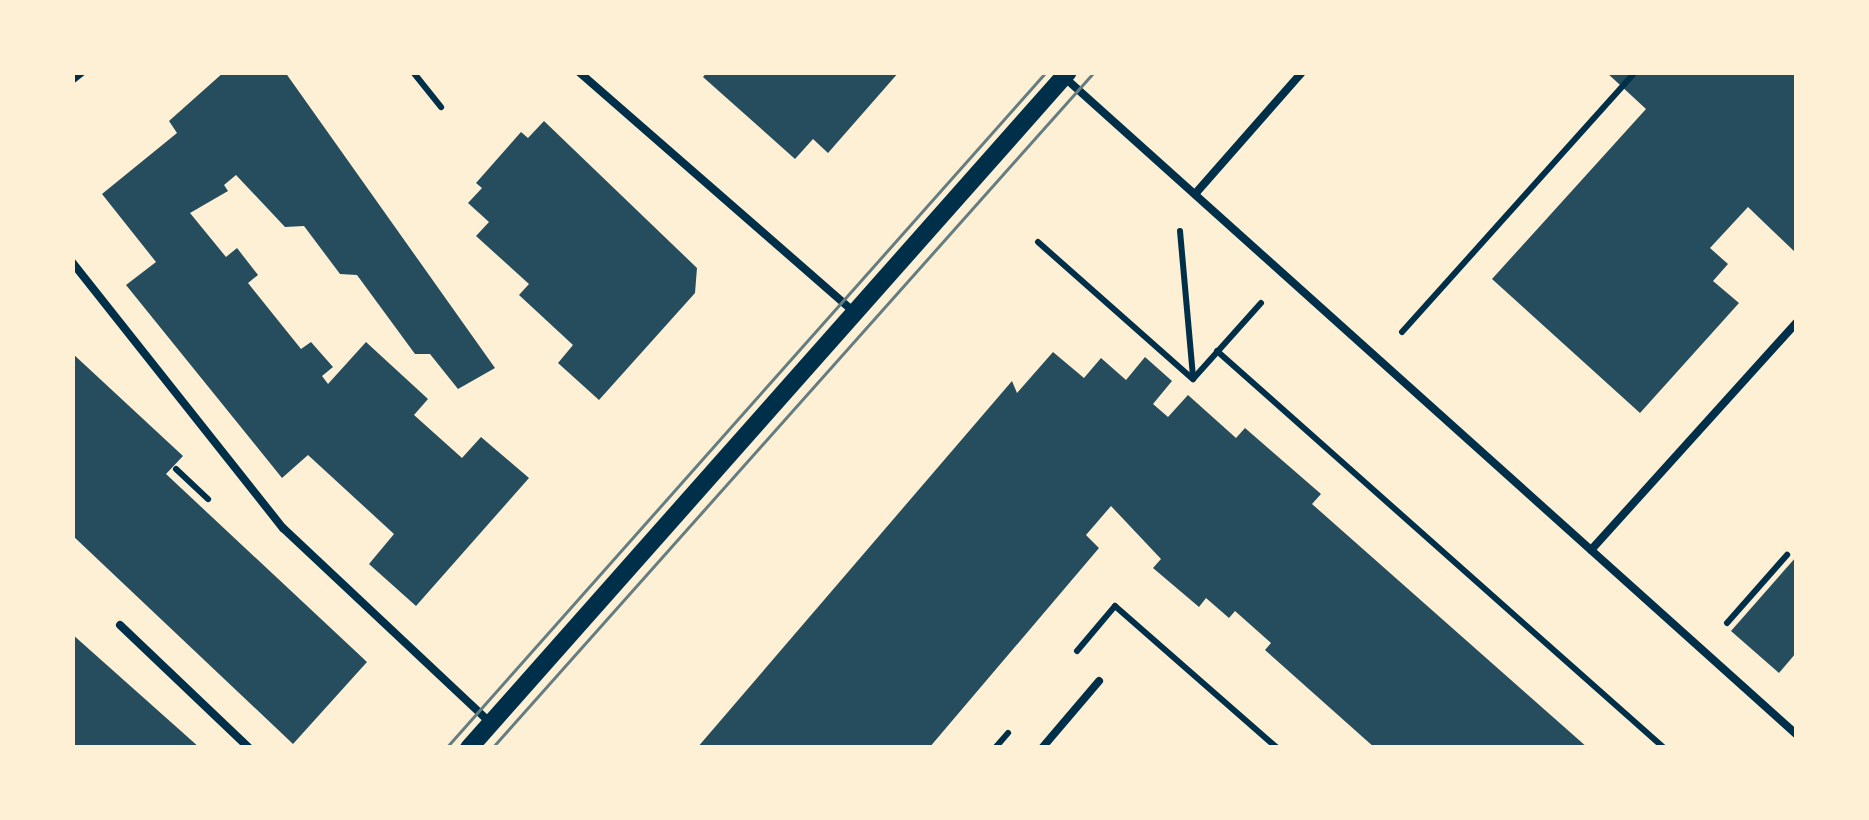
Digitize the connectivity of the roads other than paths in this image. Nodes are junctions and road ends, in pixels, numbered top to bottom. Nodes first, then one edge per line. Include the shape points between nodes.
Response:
1 (82, 72) edge
2 (579, 72) edge
3 (1302, 72) edge
4 (1066, 75) edge
5 (72, 80) edge
6 (1195, 194) junction
7 (72, 262) edge
8 (854, 312) junction
9 (1796, 324) edge
10 (1591, 550) junction
11 (120, 625) dead end
12 (1099, 681) dead end
13 (491, 723) junction
14 (1796, 734) edge
15 (249, 748) edge
16 (468, 748) edge
17 (1042, 748) edge

1 - 5 lane
2 - 8 lane
3 - 6 lane
4 - 6 lane
4 - 8 street
6 - 10 lane
7 - 13 lane via 284,528
8 - 13 street
9 - 10 lane
10 - 14 lane
11 - 15 lane
12 - 17 lane
13 - 16 street

